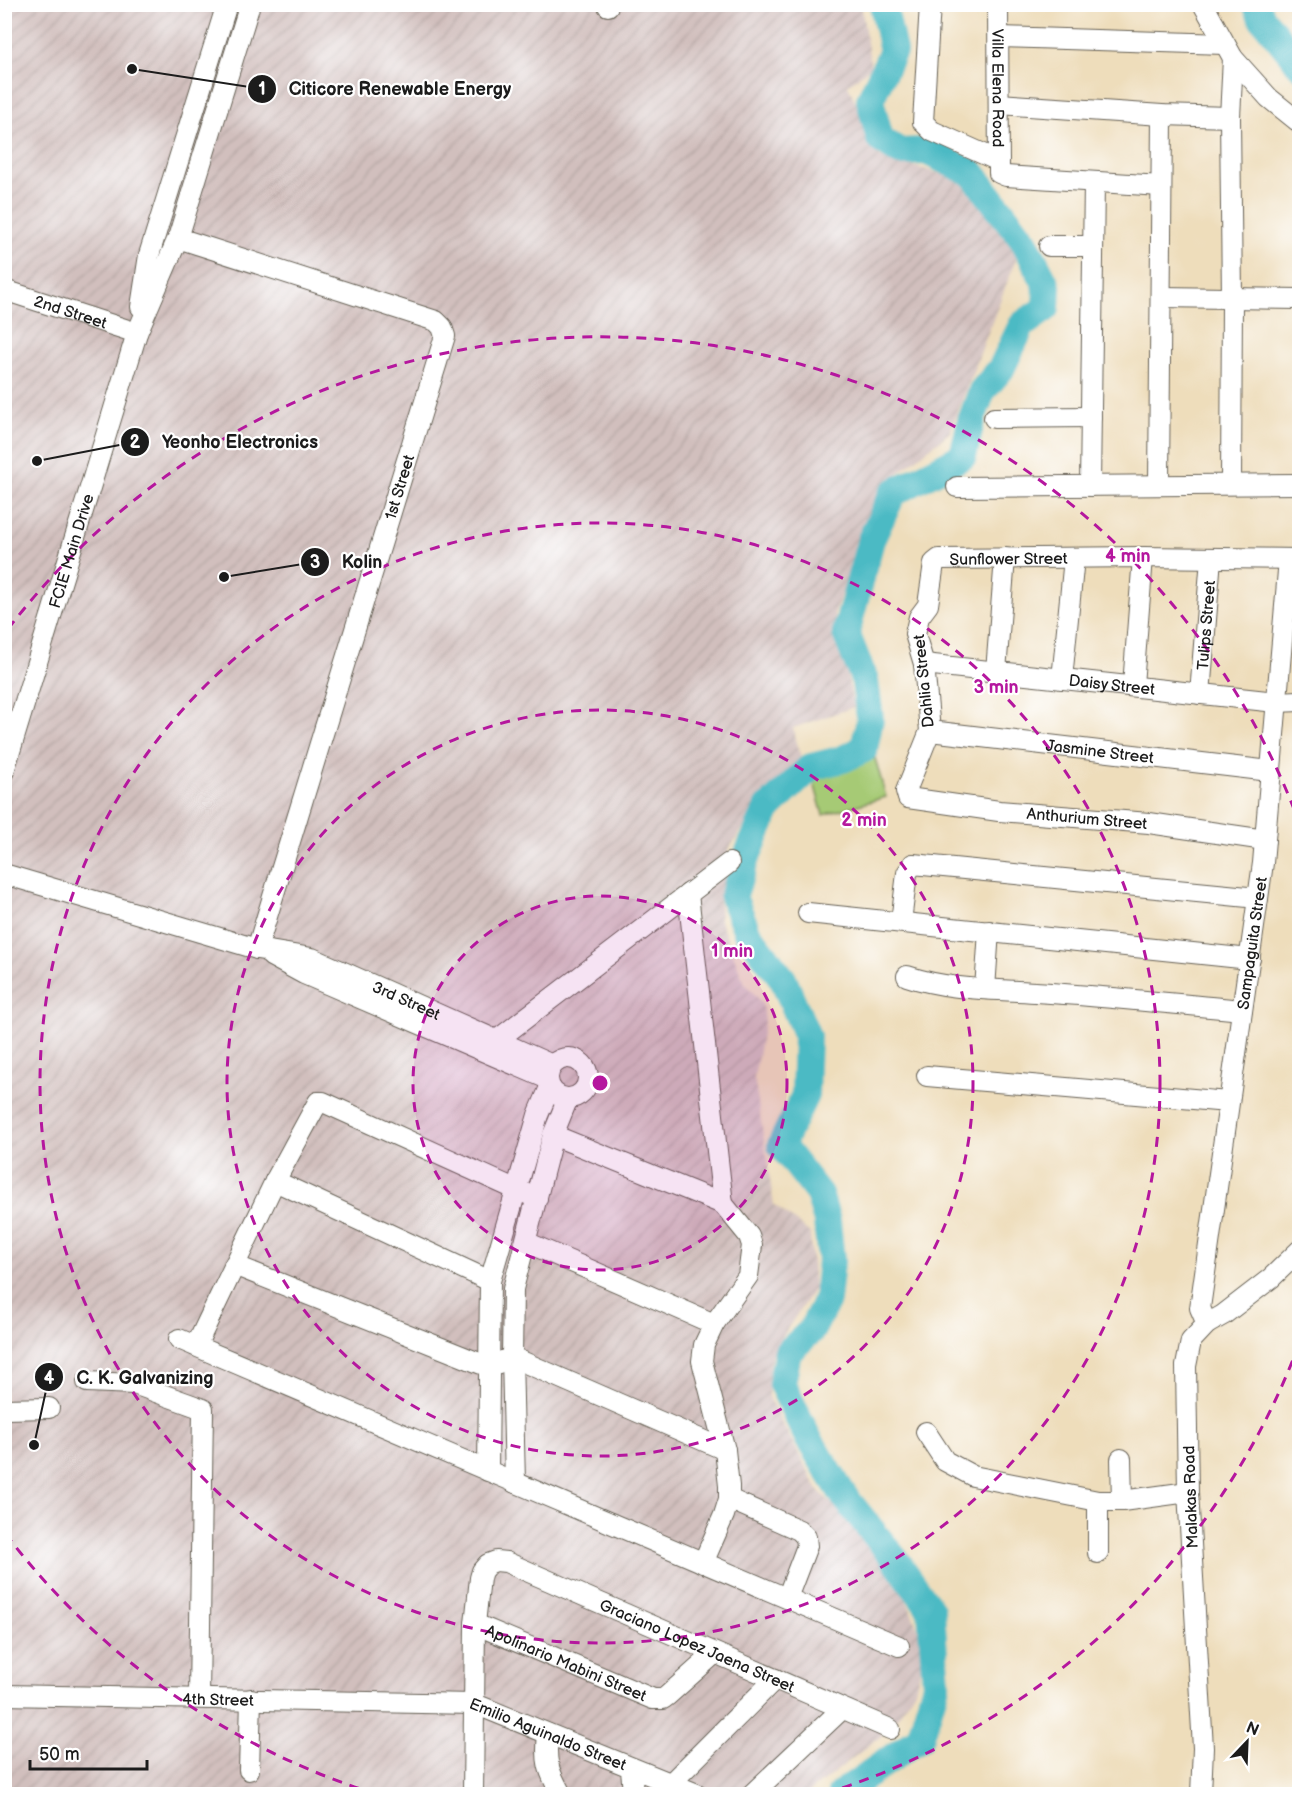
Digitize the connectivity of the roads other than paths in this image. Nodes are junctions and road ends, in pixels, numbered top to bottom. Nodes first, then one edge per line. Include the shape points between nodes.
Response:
1 (227, 4) edge
2 (250, 4) edge
3 (930, 4) edge
4 (998, 4) edge
5 (1203, 4) edge
6 (999, 37) junction
7 (1229, 51) junction
8 (999, 104) junction
9 (1162, 116) junction
10 (1230, 117) junction
11 (1299, 123) edge
12 (999, 167) junction
13 (1094, 182) junction
14 (1161, 186) junction
15 (178, 238) junction
16 (1049, 246) dead end
17 (1093, 246) junction
18 (4, 290) edge
19 (1161, 297) junction
20 (1232, 299) junction
21 (1299, 299) edge
22 (137, 333) junction
23 (1091, 417) junction
24 (994, 418) dead end
25 (1231, 484) junction
26 (1299, 484) edge
27 (1159, 485) junction
28 (1090, 486) junction
29 (957, 487) dead end
30 (1143, 557) junction
31 (1005, 558) junction
32 (1074, 558) junction
33 (1211, 558) junction
34 (1294, 559) edge
35 (934, 563) joint
36 (1291, 631) edge
37 (924, 664) junction
38 (996, 671) junction
39 (1062, 679) junction
40 (1133, 686) junction
41 (1200, 693) junction
42 (1299, 701) edge
43 (1276, 702) junction
44 (930, 731) junction
45 (8, 750) edge
46 (4, 771) edge
47 (1270, 771) junction
48 (908, 798) joint
49 (1265, 840) junction
50 (729, 863) dead end
51 (4, 874) edge
52 (688, 894) junction
53 (1258, 898) junction
54 (808, 913) dead end
55 (901, 922) junction
56 (989, 931) junction
57 (257, 949) junction
58 (1250, 959) junction
59 (907, 975) dead end
60 (985, 989) junction
61 (1242, 1010) junction
62 (494, 1047) junction
63 (927, 1076) dead end
64 (550, 1077) junction
65 (568, 1098) junction
66 (1228, 1102) junction
67 (553, 1135) junction
68 (275, 1181) junction
69 (517, 1190) junction
70 (537, 1198) junction
71 (723, 1204) junction
72 (526, 1242) junction
73 (1299, 1250) edge
74 (234, 1265) junction
75 (490, 1281) junction
76 (714, 1324) junction
77 (1206, 1324) junction
78 (512, 1357) junction
79 (489, 1367) junction
80 (87, 1382) dead end
81 (49, 1408) dead end
82 (4, 1409) edge
83 (926, 1432) dead end
84 (724, 1450) junction
85 (1121, 1460) dead end
86 (488, 1471) junction
87 (515, 1483) junction
88 (1188, 1492) junction
89 (729, 1499) junction
90 (1098, 1501) junction
91 (1122, 1501) junction
92 (1098, 1553) dead end
93 (704, 1563) junction
94 (787, 1598) junction
95 (475, 1623) junction
96 (898, 1646) dead end
97 (714, 1654) junction
98 (775, 1679) junction
99 (4, 1695) edge
100 (199, 1698) junction
101 (251, 1699) junction
102 (431, 1702) joint
103 (475, 1704) junction
104 (842, 1709) junction
105 (890, 1729) dead end
106 (548, 1734) junction
107 (631, 1768) junction
108 (249, 1770) dead end
109 (670, 1784) junction
110 (473, 1794) edge
111 (561, 1794) edge
112 (633, 1794) edge
113 (697, 1794) edge
114 (752, 1794) edge
115 (1201, 1794) edge

1 - 22 street, FCIE Main Drive via 149,255
2 - 15 street, FCIE Main Drive
3 - 12 street via 923,122 932,131
4 - 6 street, Villa Elena Road
5 - 7 street
6 - 7 street
6 - 8 street, Villa Elena Road
7 - 10 street
7 - 11 street via 1269,98
8 - 9 street
8 - 12 street, Villa Elena Road
9 - 10 street
9 - 14 street
10 - 20 street
12 - 13 street via 1006,176
13 - 14 street
13 - 17 street
14 - 19 street
15 - 22 street, FCIE Main Drive
15 - 57 street, 1st Street via 436,321 445,336
16 - 17 street
17 - 23 street
18 - 22 street, 2nd Street
19 - 20 street
19 - 27 street
20 - 21 street
20 - 25 street
22 - 45 street, FCIE Main Drive
23 - 24 street
23 - 28 street
25 - 26 street
25 - 27 street
27 - 28 street
28 - 29 street
30 - 32 street, Sunflower Street
30 - 33 street, Sunflower Street
30 - 40 street
31 - 32 street, Sunflower Street
31 - 35 street, Sunflower Street via 939,559
31 - 38 street
32 - 39 street
33 - 34 street, Sunflower Street
33 - 41 street, Tulips Street
34 - 36 street, Sampaguita Street
35 - 37 street, Dahlia Street via 928,605 919,617 915,634
36 - 43 street, Sampaguita Street
37 - 38 street, Daisy Street
37 - 44 street, Dahlia Street
38 - 39 street, Daisy Street
39 - 40 street, Daisy Street
40 - 41 street, Daisy Street
41 - 43 street, Daisy Street
42 - 43 street, Daisy Street
43 - 47 street, Sampaguita Street
44 - 47 street, Jasmine Street
44 - 48 street, Dahlia Street via 906,791
45 - 46 street, FCIE Main Drive
47 - 49 street, Sampaguita Street
48 - 49 street, Anthurium Street via 999,811 1149,823
49 - 53 street, Sampaguita Street
50 - 52 street
51 - 57 street, 3rd Street
52 - 62 street
52 - 71 street
53 - 55 street via 913,864 907,873
53 - 58 street, Sampaguita Street
54 - 55 street
55 - 56 street
56 - 58 street
56 - 60 street
57 - 62 street, 3rd Street via 304,974
58 - 61 street, Sampaguita Street
59 - 60 street via 925,982
60 - 61 street
61 - 66 street, Sampaguita Street
62 - 64 street, 3rd Street
63 - 66 street
64 - 65 street via 554,1093
64 - 65 street via 566,1058 585,1066 588,1078 584,1090
64 - 69 street
65 - 67 street
66 - 77 street, Sampaguita Street via 1200,1308
67 - 70 street
67 - 71 street
68 - 69 street via 315,1104 323,1101
68 - 74 street
68 - 75 street
69 - 70 street
69 - 75 street
70 - 72 street
71 - 76 street via 750,1236 752,1245 748,1276
72 - 76 street
72 - 78 street via 513,1289
73 - 77 street, Malakas Road via 1271,1278
74 - 79 street
74 - 86 street via 187,1343
75 - 79 street
76 - 84 street via 704,1345 702,1361
77 - 88 street, Malakas Road via 1191,1341 1186,1366
78 - 79 street
78 - 84 street
78 - 87 street
79 - 86 street
80 - 100 street via 134,1384 203,1409
81 - 82 street
83 - 90 street via 945,1461 973,1476
84 - 89 street
85 - 91 street
86 - 87 street
87 - 93 street
88 - 91 street
88 - 115 street, Malakas Road via 1203,1748
89 - 93 street
89 - 94 street via 806,1537 807,1546
90 - 91 street
90 - 92 street
93 - 94 street
94 - 96 street
95 - 97 street, Apolinario Mabini Street via 653,1699 663,1699
95 - 97 street, Graciano Lopez Jaena Street via 482,1570 496,1561 506,1562
95 - 103 street
97 - 98 street, Graciano Lopez Jaena Street
98 - 104 street, Graciano Lopez Jaena Street
98 - 109 street
99 - 100 street, 4th Street
100 - 101 street, 4th Street
101 - 102 street, 4th Street
101 - 108 street
102 - 103 street, Emilio Aguinaldo Street
103 - 106 street, Emilio Aguinaldo Street
103 - 110 street
104 - 105 street, Graciano Lopez Jaena Street
104 - 114 street
106 - 107 street, Emilio Aguinaldo Street
106 - 111 street via 548,1769
107 - 109 street, Emilio Aguinaldo Street
107 - 112 street
109 - 113 street, Emilio Aguinaldo Street

